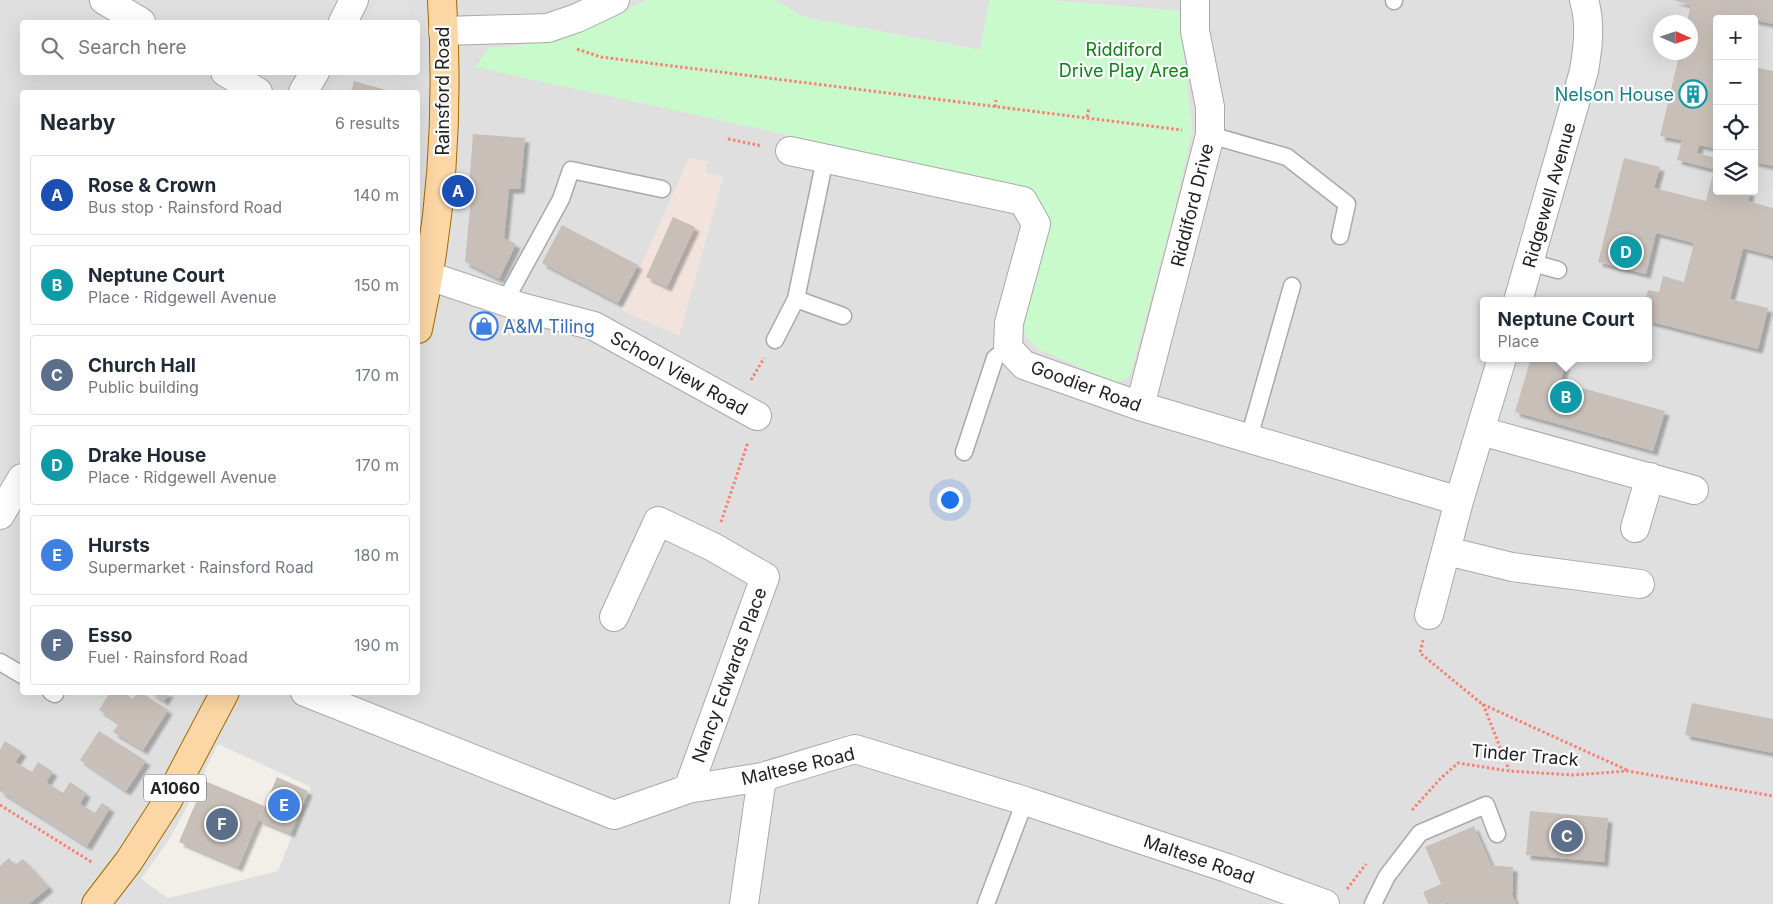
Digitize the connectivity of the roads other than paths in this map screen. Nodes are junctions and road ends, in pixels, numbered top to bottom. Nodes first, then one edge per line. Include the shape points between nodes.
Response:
1 (104, 0) edge
2 (354, 0) edge
3 (442, 0) edge
4 (615, 0) edge
5 (1195, 0) edge
6 (1584, 0) edge
7 (138, 20) edge
8 (344, 20) edge
9 (444, 31) junction
10 (229, 75) edge
11 (313, 75) edge
12 (255, 90) edge
13 (304, 90) edge
14 (1210, 135) junction
15 (790, 151) road end
16 (825, 159) junction
17 (662, 188) dead end
18 (1340, 236) dead end
19 (1529, 262) junction
20 (1558, 270) dead end
21 (429, 276) junction
22 (1292, 286) dead end
23 (1519, 297) edge
24 (796, 299) junction
25 (506, 301) junction
26 (843, 316) dead end
27 (420, 319) edge
28 (775, 340) road end
29 (1008, 348) junction
30 (1501, 362) edge
31 (1140, 406) junction
32 (747, 410) road end
33 (1482, 431) junction
34 (1249, 438) junction
35 (964, 452) dead end
36 (1650, 477) junction
37 (20, 481) edge
38 (1694, 490) dead end
39 (1459, 501) junction
40 (0, 515) edge
41 (1635, 528) dead end
42 (1447, 551) junction
43 (1640, 584) dead end
44 (1429, 615) road end
45 (614, 617) dead end
46 (0, 662) edge
47 (20, 674) edge
48 (224, 695) edge
49 (313, 695) edge
50 (762, 776) junction
51 (688, 789) junction
52 (1024, 801) junction
53 (1496, 834) dead end
54 (117, 878) junction
55 (1335, 898) edge
56 (79, 904) edge
57 (96, 904) edge
58 (744, 904) edge
59 (986, 904) edge
60 (1373, 904) edge

1 - 7 street
2 - 8 street
3 - 9 main road, Rainsford Road
4 - 9 street via 548,28
5 - 14 street, Riddiford Drive via 1195,31 1210,107
6 - 19 street, Ridgewell Avenue via 1588,15 1584,71
9 - 21 main road, Rainsford Road via 444,127
10 - 12 street
11 - 13 street
14 - 18 lane via 1287,157 1347,204
14 - 31 street, Riddiford Drive
15 - 16 street
16 - 24 lane
16 - 29 street via 1023,200 1036,224 1009,323
17 - 25 lane via 571,170 562,199
19 - 20 lane
19 - 23 street, Ridgewell Avenue
21 - 25 street, School View Road
21 - 27 main road, Rainsford Road
22 - 34 lane
24 - 26 lane
24 - 28 lane
25 - 32 street, School View Road via 594,326
29 - 31 street, Goodier Road via 1024,365
29 - 35 lane via 995,358
30 - 33 street
31 - 34 street, Goodier Road
33 - 36 street
33 - 39 street
34 - 39 street, Goodier Road
36 - 38 street
36 - 41 street
37 - 40 street
39 - 42 street
42 - 43 street via 1512,567
42 - 44 street
45 - 51 street, Nancy Edwards Place via 658,521 765,577
46 - 47 lane
48 - 54 main road, A1060 via 167,802
49 - 51 street, Maltese Road via 614,815
50 - 51 street, Maltese Road
50 - 52 street, Maltese Road via 855,749
50 - 58 street
52 - 55 street, Maltese Road via 1227,868
52 - 59 lane
53 - 60 lane via 1486,805 1420,833 1387,876
54 - 56 main road, A1060
54 - 57 main road, A1060

